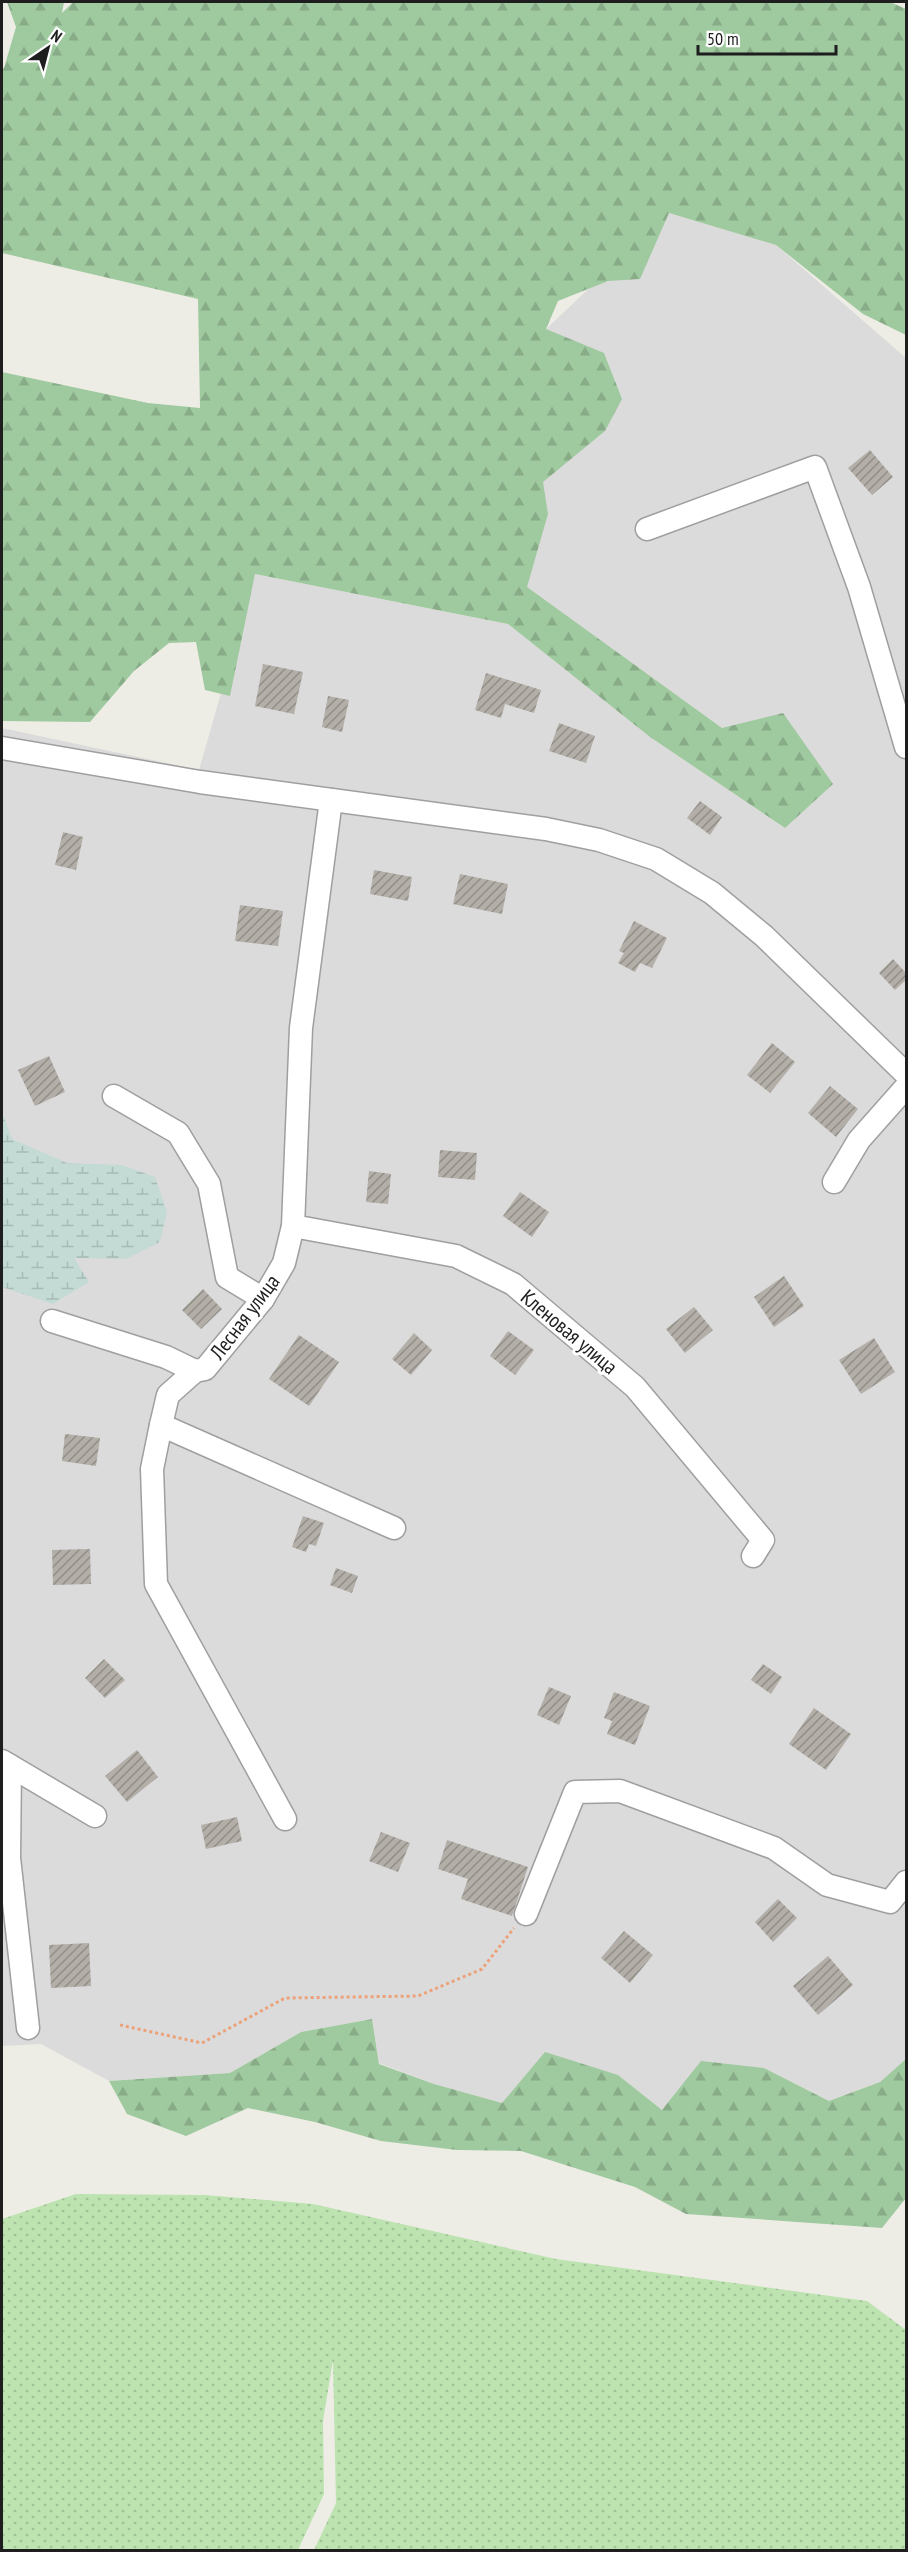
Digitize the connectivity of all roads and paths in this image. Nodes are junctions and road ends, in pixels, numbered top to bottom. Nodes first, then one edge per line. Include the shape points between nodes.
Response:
1 (647, 529) dead end
2 (906, 747) edge
3 (2, 748) edge
4 (331, 800) junction
5 (906, 1074) edge
6 (906, 1087) edge
7 (114, 1096) dead end
8 (834, 1182) dead end
9 (293, 1226) junction
10 (263, 1299) junction
11 (51, 1321) dead end
12 (195, 1371) junction
13 (161, 1425) junction
14 (394, 1528) dead end
15 (753, 1556) dead end
16 (6, 1763) edge
17 (95, 1816) dead end
18 (285, 1819) dead end
19 (906, 1882) edge
20 (526, 1914) joint
21 (120, 2025) dead end
22 (28, 2028) dead end

1 - 2 street via 815,467 859,587
3 - 4 street
4 - 5 street via 546,829 599,840 656,860 712,893 764,936
4 - 9 street, Лесная улица via 301,1028
6 - 8 street via 859,1140
7 - 10 street via 178,1133 209,1184 227,1277
9 - 10 street, Лесная улица via 284,1263
9 - 15 street, Кленовая улица via 456,1256 513,1284 635,1387 763,1540
10 - 12 street, Лесная улица via 205,1368
11 - 12 street via 166,1357
12 - 13 street, Лесная улица via 168,1395
13 - 14 street
13 - 18 street, Лесная улица via 152,1469 156,1584
16 - 17 street
16 - 22 street via 9,1858
19 - 20 street via 890,1902 827,1885 774,1848 620,1791 575,1792
20 - 21 path via 482,1969 418,1996 285,1998 202,2043

